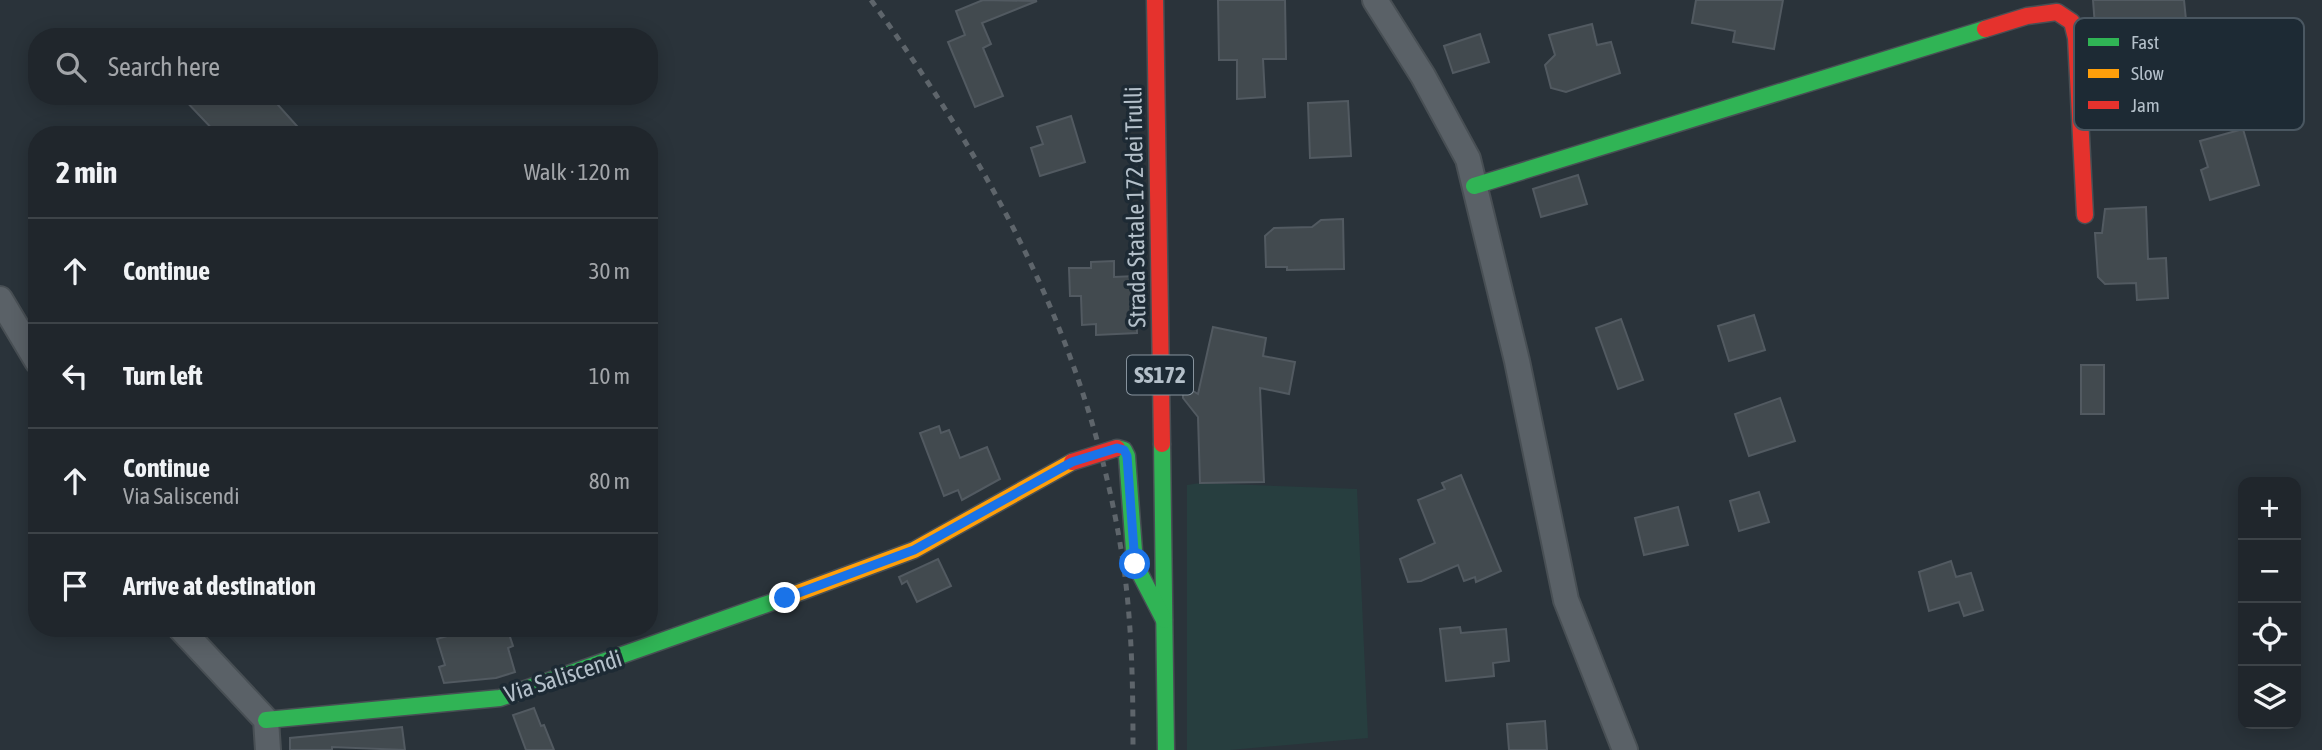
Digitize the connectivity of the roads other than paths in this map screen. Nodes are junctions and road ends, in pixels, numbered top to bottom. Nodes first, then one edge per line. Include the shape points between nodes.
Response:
1 (1155, 0) edge
2 (1375, 0) edge
3 (2074, 30) edge
4 (2081, 130) edge
5 (1474, 186) junction
6 (2085, 215) dead end
7 (0, 299) edge
8 (9, 329) edge
9 (28, 350) edge
10 (1164, 620) junction
11 (188, 637) edge
12 (265, 720) junction
13 (268, 750) edge
14 (1166, 750) edge
15 (1625, 750) edge

1 - 10 street, Strada Statale 172 dei Trulli / SS172
2 - 5 street via 1455,134 1468,159
3 - 5 street via 2057,12 2027,16
4 - 6 street
5 - 15 street via 1517,361 1566,600
7 - 8 street
8 - 9 street
10 - 12 street, Via Saliscendi, bridge via 1135,564 1127,456 1117,448 1072,462 914,550 500,698
10 - 14 street, Strada Statale 172 dei Trulli / SS172
11 - 12 street
12 - 13 street

